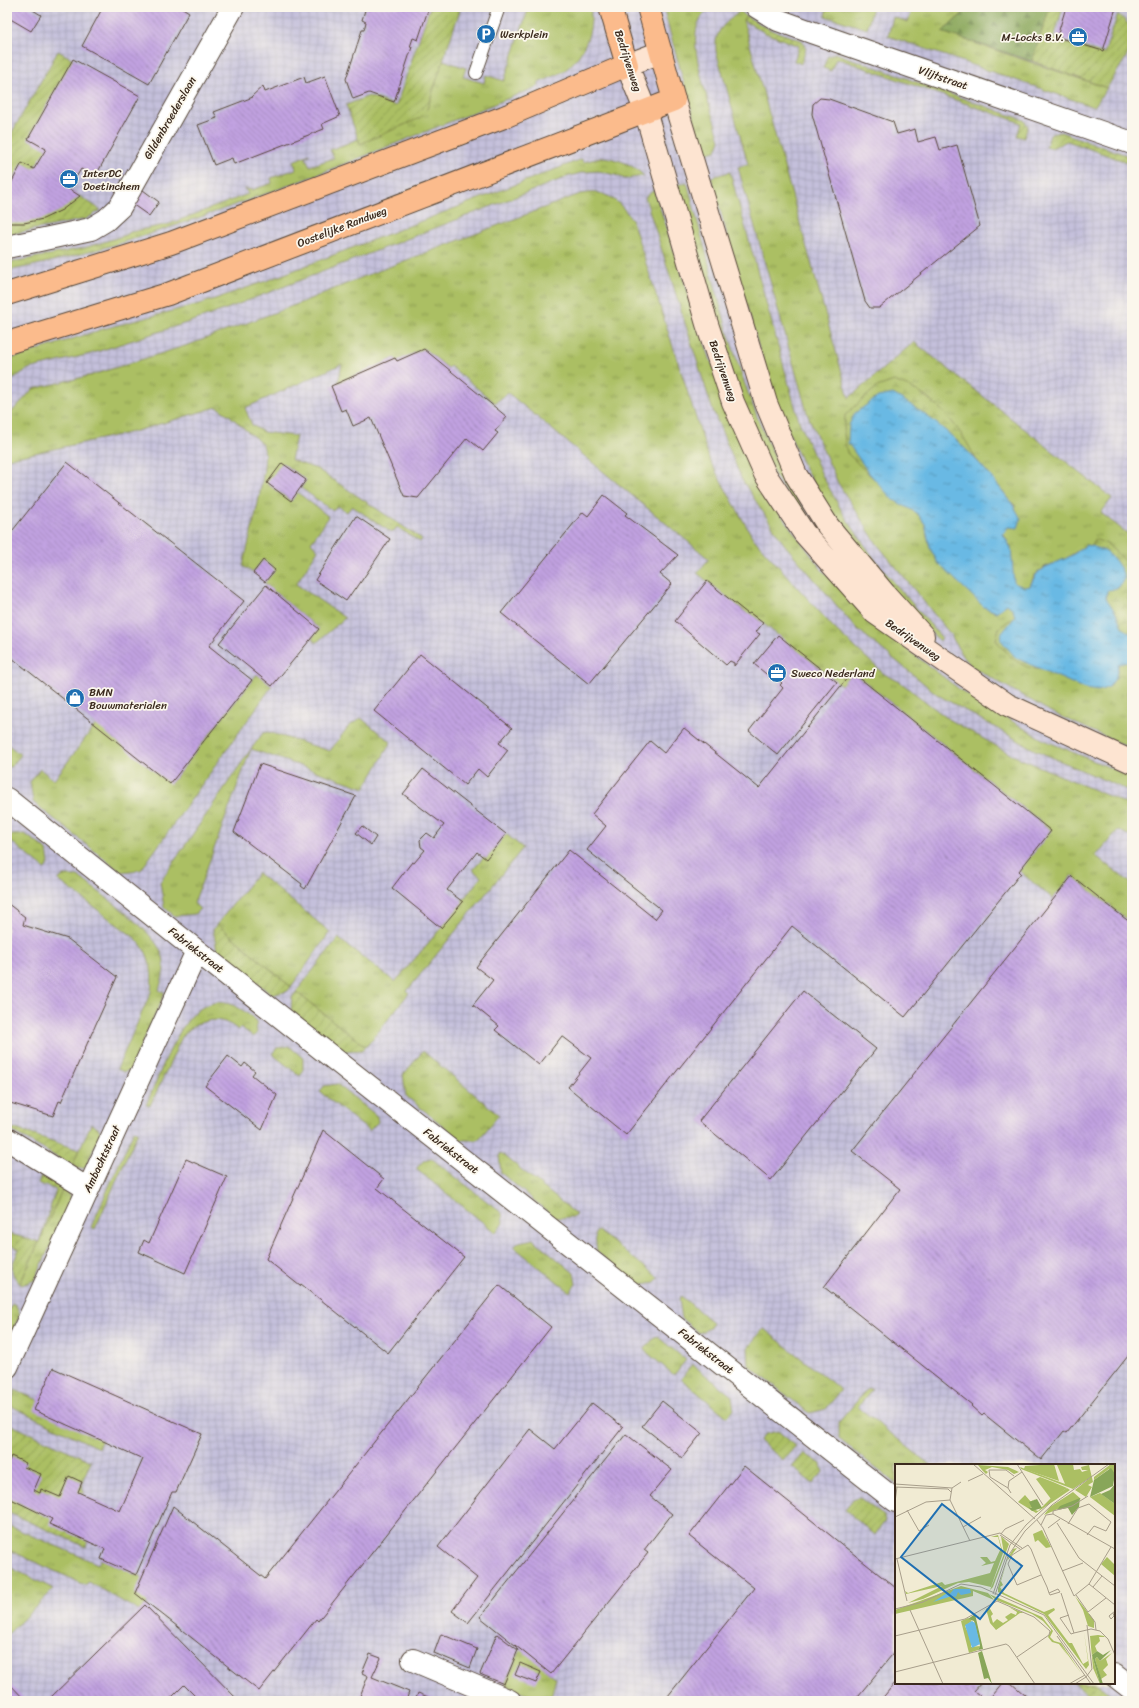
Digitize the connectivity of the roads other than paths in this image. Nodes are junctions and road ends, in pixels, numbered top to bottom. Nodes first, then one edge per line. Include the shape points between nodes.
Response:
1 (233, 7) edge
2 (499, 7) edge
3 (610, 7) edge
4 (648, 7) edge
5 (757, 7) edge
6 (661, 52) junction
7 (627, 65) junction
8 (476, 73) dead end
9 (674, 100) junction
10 (645, 110) junction
11 (1132, 143) edge
12 (7, 247) edge
13 (7, 294) edge
14 (7, 343) edge
15 (950, 665) junction
16 (1132, 762) edge
17 (7, 799) edge
18 (197, 951) junction
19 (7, 1139) edge
20 (88, 1189) junction
21 (7, 1367) edge
22 (895, 1500) edge
23 (413, 1660) dead end
24 (1115, 1676) edge
25 (1132, 1689) edge
26 (510, 1701) edge

1 - 12 street, Gildenbroederslaan via 120,207 91,229
2 - 8 lane
3 - 7 main road, Bedrijvenweg
4 - 6 main road, Bedrijvenweg
5 - 11 street, Vlijtstraat via 778,20 810,32
6 - 7 main road
6 - 9 main road, Bedrijvenweg
7 - 10 main road, Bedrijvenweg
7 - 13 main road via 504,117 171,244
9 - 10 main road, Oostelijke Randweg
9 - 15 main road, Bedrijvenweg via 766,403 796,475 828,526 885,594
10 - 14 main road, Oostelijke Randweg via 168,294
10 - 15 main road, Bedrijvenweg via 707,324 733,402 765,474 804,533 875,614
15 - 16 main road, Bedrijvenweg via 1008,705
17 - 18 street, Fabriekstraat
18 - 20 street, Ambachtstraat
18 - 22 street, Fabriekstraat
19 - 20 street
20 - 21 street, Ambachtstraat
23 - 26 street
24 - 25 street

